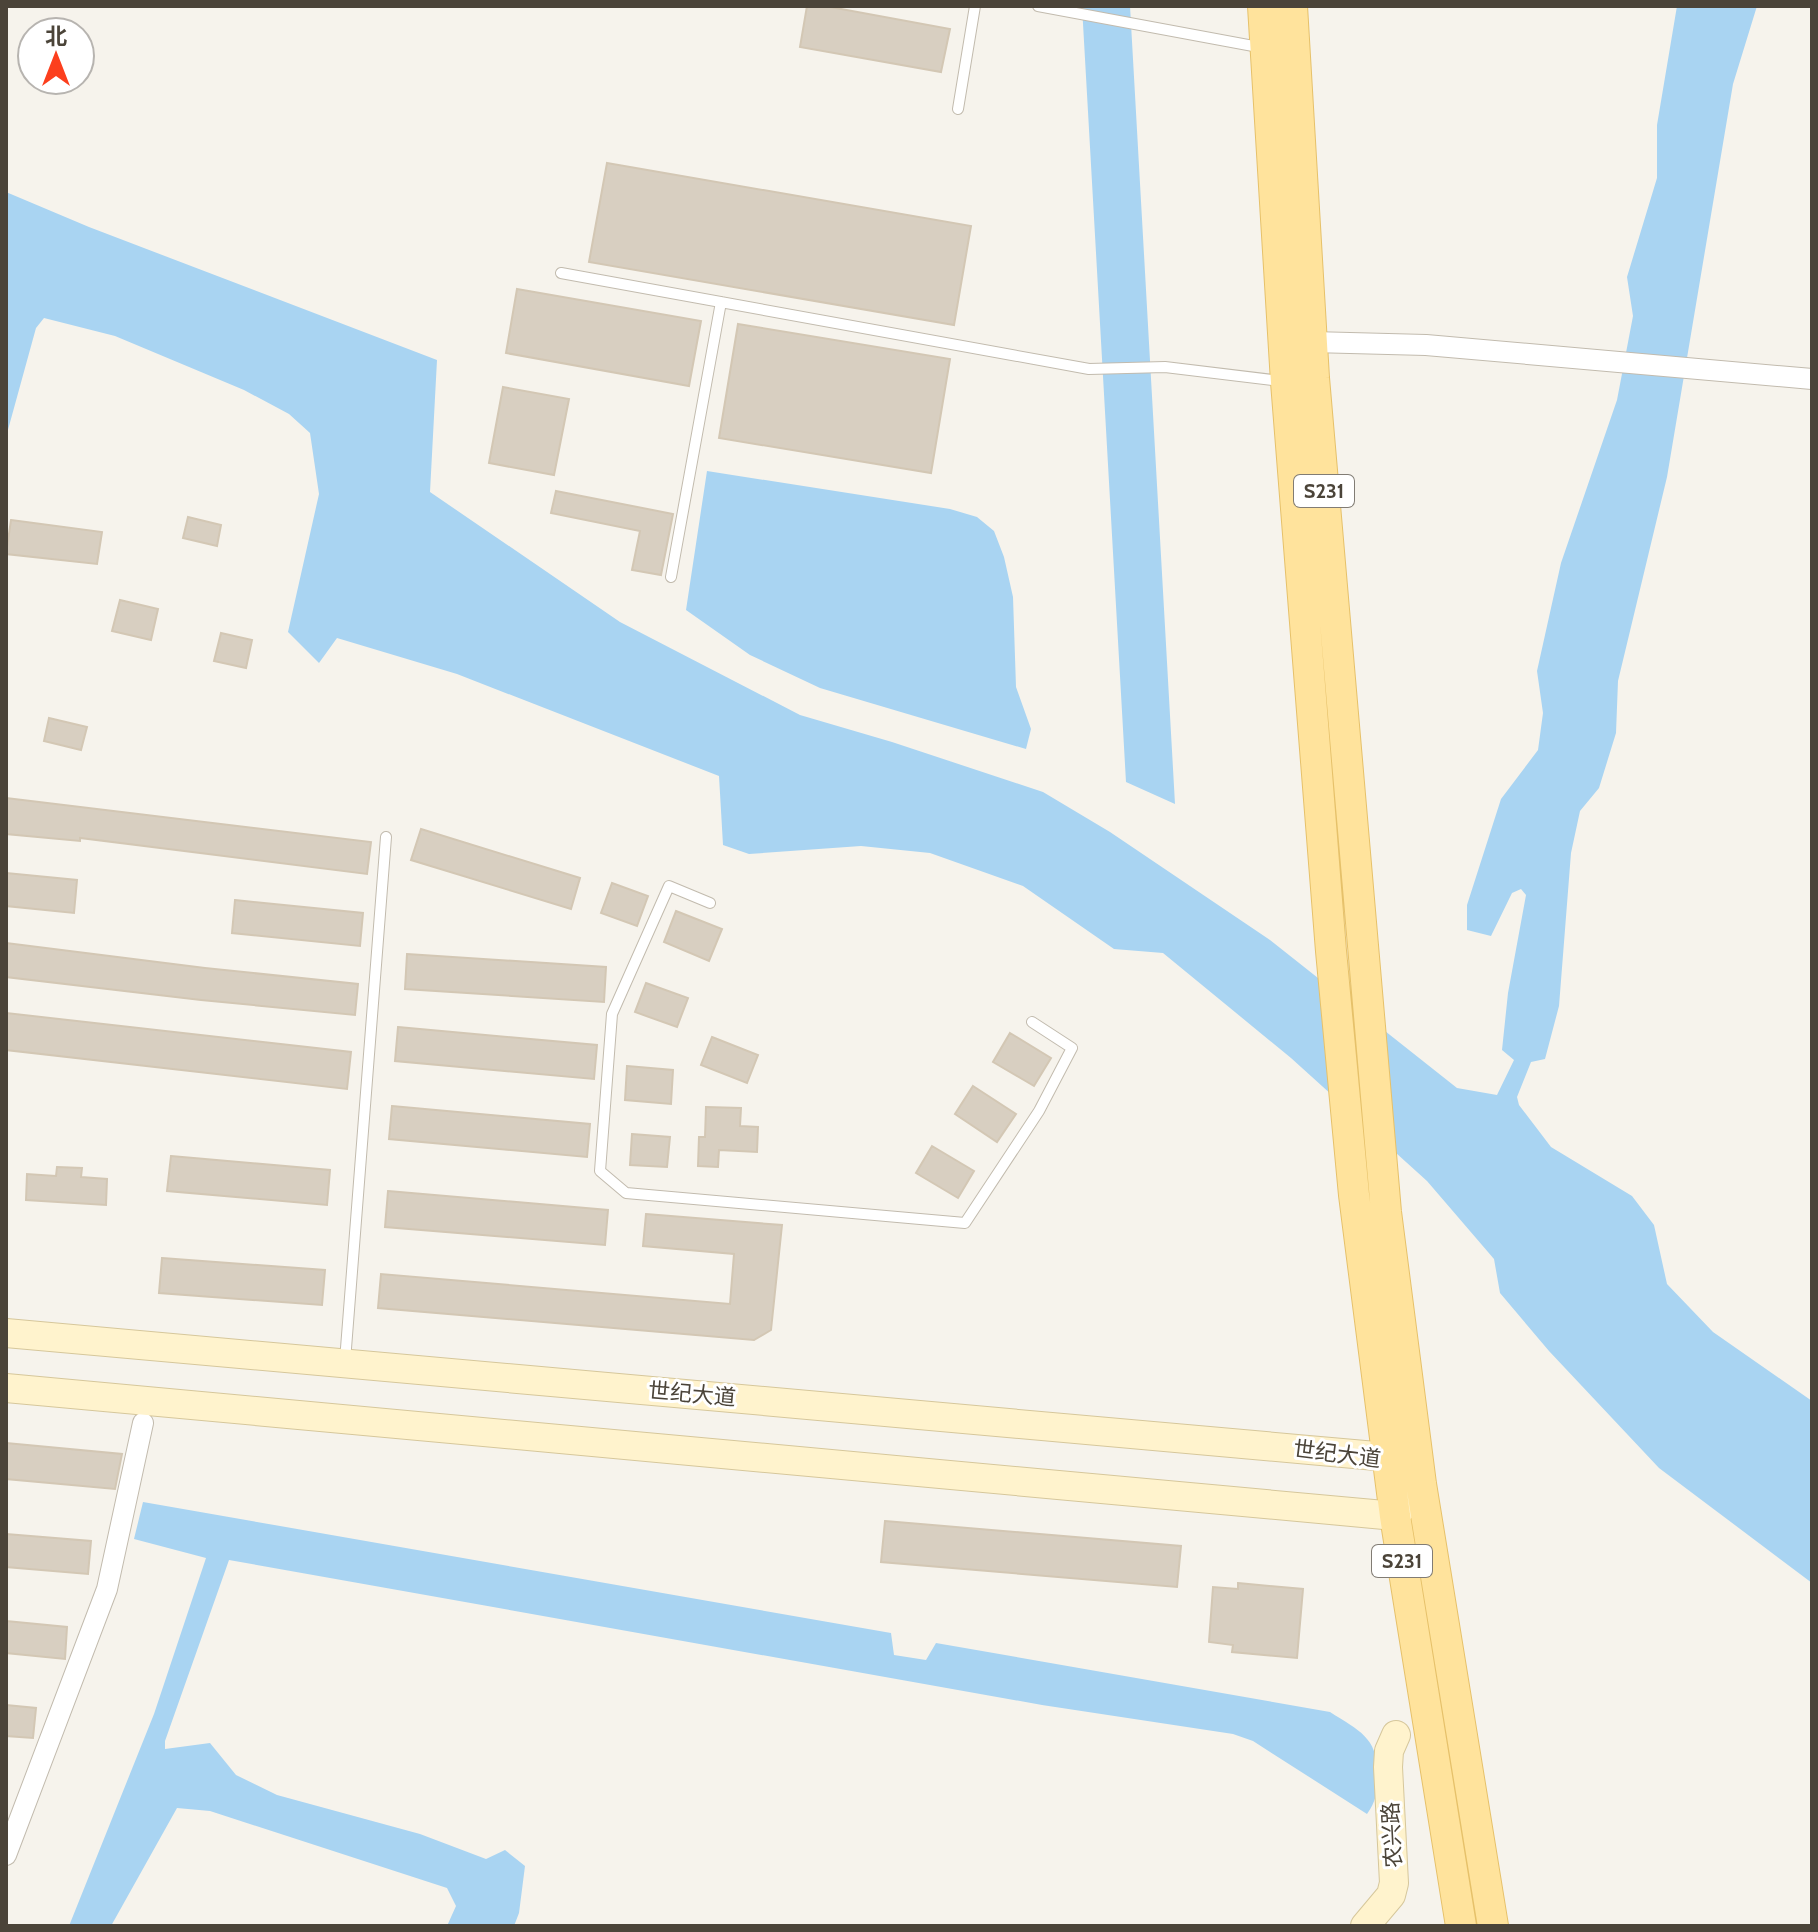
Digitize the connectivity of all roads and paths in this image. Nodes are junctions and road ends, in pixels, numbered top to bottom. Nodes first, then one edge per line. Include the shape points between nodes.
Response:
1 (975, 6) edge
2 (1038, 6) edge
3 (1263, 6) edge
4 (1292, 6) edge
5 (1266, 48) junction
6 (958, 109) dead end
7 (561, 273) dead end
8 (721, 302) junction
9 (1312, 342) junction
10 (1812, 379) edge
11 (1286, 382) junction
12 (671, 577) dead end
13 (386, 837) dead end
14 (710, 903) dead end
15 (1032, 1022) dead end
16 (6, 1333) edge
17 (345, 1363) junction
18 (6, 1388) edge
19 (143, 1423) dead end
20 (1387, 1457) junction
21 (1421, 1484) junction
22 (1395, 1516) junction
23 (1396, 1735) dead end
24 (6, 1855) edge
25 (1365, 1926) edge
26 (1461, 1926) edge
27 (1493, 1926) edge

1 - 6 lane
2 - 5 lane
3 - 5 main road, S231
4 - 9 main road, S231
5 - 11 main road, S231
7 - 8 lane
8 - 11 lane via 1089,369 1165,367
8 - 12 lane
9 - 10 street via 1426,345
9 - 21 main road, S231 via 1386,1212
11 - 20 main road, S231 via 1331,951
13 - 17 lane
14 - 15 lane via 669,886 612,1014 600,1171 626,1193 965,1223 1039,1111 1072,1048
16 - 17 main road, 世纪大道
17 - 20 main road, 世纪大道
18 - 22 main road
19 - 24 street via 107,1589
20 - 21 main road, 世纪大道
20 - 22 main road, S231
21 - 22 main road
21 - 27 main road, S231
22 - 26 main road, S231
23 - 25 main road, 农兴路 via 1388,1767 1394,1883 1391,1895

